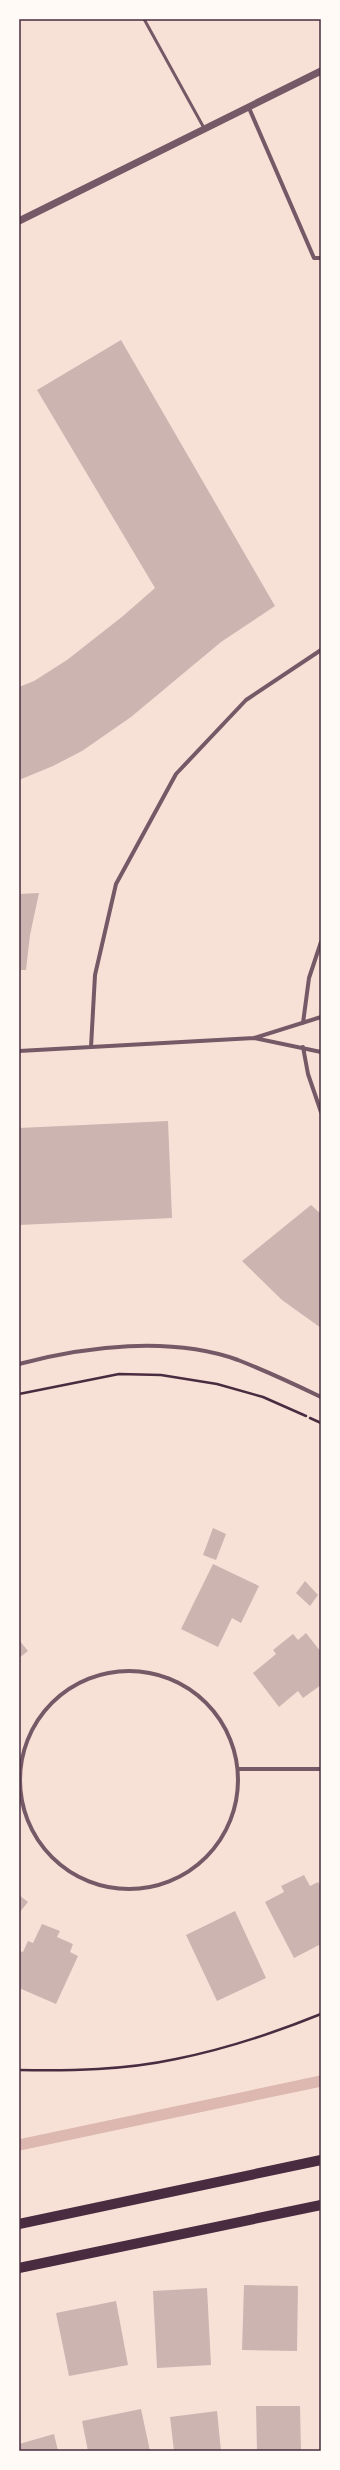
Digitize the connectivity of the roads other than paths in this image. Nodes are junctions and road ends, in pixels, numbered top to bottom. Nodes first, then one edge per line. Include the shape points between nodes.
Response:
1 (144, 19) edge
2 (321, 71) edge
3 (249, 108) junction
4 (205, 129) junction
5 (19, 221) edge
6 (321, 258) edge
7 (321, 650) edge
8 (321, 942) edge
9 (321, 1017) edge
10 (303, 1023) junction
11 (254, 1038) junction
12 (91, 1047) junction
13 (303, 1047) junction
14 (19, 1050) edge
15 (321, 1052) edge
16 (321, 1112) edge
17 (19, 1364) edge
18 (321, 1397) edge
19 (238, 1769) junction
20 (321, 1769) edge
21 (20, 1804) edge
22 (321, 2160) edge
23 (321, 2204) edge
24 (19, 2224) edge
25 (19, 2268) edge

1 - 4 lane
2 - 3 street
3 - 4 street
3 - 6 street via 314,258
4 - 5 street
7 - 12 street via 246,700 176,774 116,884 95,975
8 - 10 street via 309,978
9 - 10 street
10 - 11 street
11 - 12 street
11 - 13 street
12 - 14 street
13 - 15 street
13 - 16 street via 308,1074
17 - 18 street via 60,1353 126,1347 189,1348 237,1360
19 - 20 street
19 - 21 street via 236,1802 221,1839 205,1860 177,1879 145,1889 113,1889 81,1879 54,1860 33,1835
19 - 21 street via 229,1734 210,1705 181,1683 148,1671 112,1671 78,1682 49,1704 29,1733 20,1768
22 - 24 main road
23 - 25 main road

